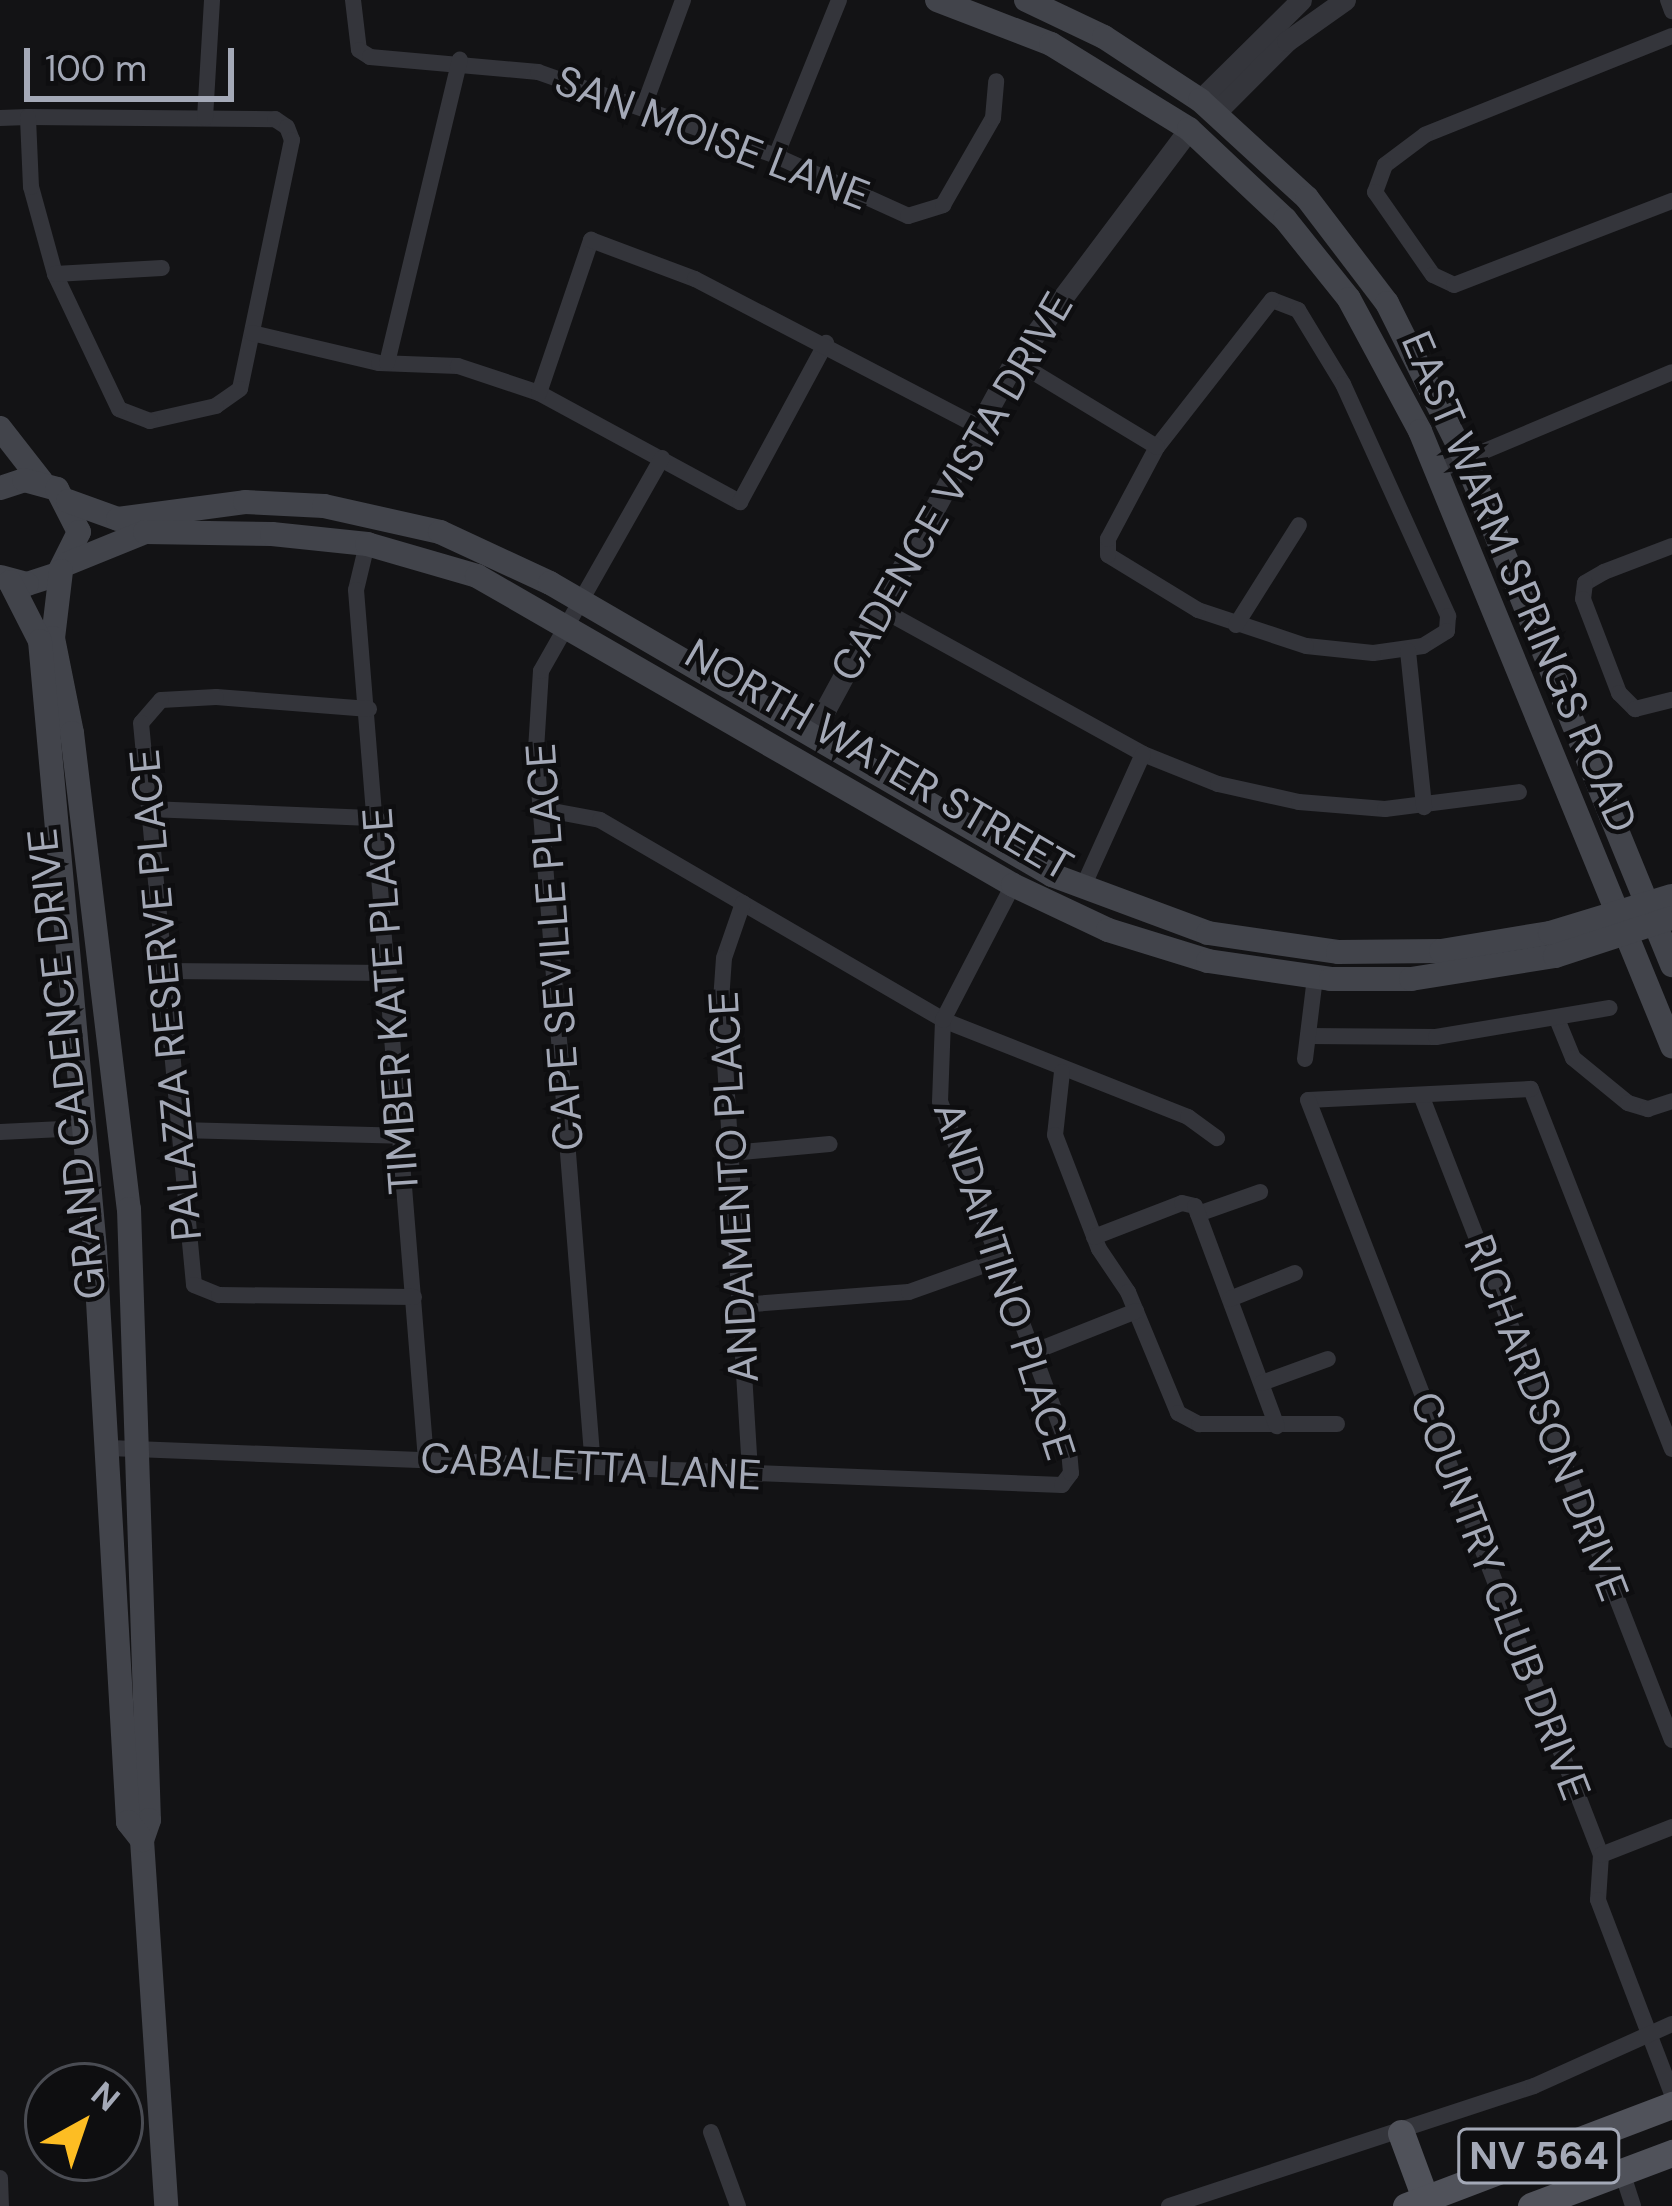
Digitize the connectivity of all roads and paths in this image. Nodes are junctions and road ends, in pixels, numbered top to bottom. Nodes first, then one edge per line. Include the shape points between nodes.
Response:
1 (212, 0) edge
2 (353, 0) edge
3 (682, 0) edge
4 (839, 0) edge
5 (937, 0) edge
6 (1026, 0) edge
7 (1301, 0) edge
8 (1345, 0) edge
9 (1668, 0) edge
10 (1672, 11) edge
11 (1672, 36) edge
12 (460, 59) junction
13 (1109, 75) junction
14 (996, 81) dead end
15 (644, 106) junction
16 (1208, 106) junction
17 (28, 117) junction
18 (0, 118) edge
19 (205, 118) junction
20 (1189, 129) junction
21 (776, 156) junction
22 (1307, 198) junction
23 (1672, 201) edge
24 (162, 268) dead end
25 (55, 274) junction
26 (252, 333) junction
27 (826, 343) junction
28 (1015, 361) junction
29 (386, 363) junction
30 (1672, 372) edge
31 (538, 394) junction
32 (977, 426) junction
33 (0, 428) edge
34 (1157, 447) junction
35 (662, 458) junction
36 (1465, 458) junction
37 (1437, 471) junction
38 (42, 482) junction
39 (0, 488) edge
40 (68, 501) junction
41 (1299, 526) dead end
42 (367, 544) junction
43 (1672, 546) edge
44 (65, 567) junction
45 (525, 569) junction
46 (5, 579) edge
47 (580, 601) junction
48 (880, 608) junction
49 (1236, 625) junction
50 (566, 626) junction
51 (1408, 651) junction
52 (1672, 700) edge
53 (702, 705) junction
54 (368, 709) junction
55 (811, 736) junction
56 (1143, 754) junction
57 (1519, 792) dead end
58 (1424, 807) junction
59 (149, 808) junction
60 (542, 809) junction
61 (377, 818) junction
62 (1013, 885) junction
63 (1082, 889) junction
64 (743, 903) junction
65 (1662, 911) edge
66 (1622, 925) junction
67 (1672, 965) edge
68 (164, 971) junction
69 (389, 973) junction
70 (1315, 978) junction
71 (1610, 1008) dead end
72 (1557, 1019) junction
73 (943, 1020) junction
74 (1308, 1036) junction
75 (1672, 1046) edge
76 (1305, 1059) dead end
77 (1062, 1072) junction
78 (1421, 1095) junction
79 (1672, 1102) edge
80 (82, 1127) junction
81 (178, 1130) junction
82 (0, 1132) edge
83 (401, 1136) junction
84 (1217, 1138) dead end
85 (830, 1144) dead end
86 (730, 1153) junction
87 (1260, 1192) dead end
88 (1198, 1214) junction
89 (1094, 1237) junction
90 (999, 1260) junction
91 (1295, 1273) dead end
92 (413, 1297) junction
93 (1230, 1298) junction
94 (130, 1302) junction
95 (740, 1305) junction
96 (1136, 1311) junction
97 (1033, 1352) junction
98 (1328, 1359) dead end
99 (1262, 1383) junction
100 (1337, 1424) dead end
101 (1277, 1426) junction
102 (121, 1448) junction
103 (1672, 1449) edge
104 (426, 1460) junction
105 (593, 1467) junction
106 (750, 1474) junction
107 (1068, 1478) joint
108 (1672, 1740) edge
109 (1672, 1827) edge
110 (1601, 1855) junction
111 (1672, 2024) edge
112 (1648, 2033) junction
113 (1672, 2094) edge
114 (1672, 2105) edge
115 (711, 2132) dead end
116 (1401, 2134) junction
117 (1672, 2153) edge
118 (1622, 2172) junction
119 (0, 2178) edge
120 (1420, 2204) edge
121 (1, 2206) edge
122 (166, 2206) edge
123 (738, 2206) edge
124 (1169, 2206) edge
125 (1531, 2206) edge
126 (1633, 2206) edge

1 - 19 street
2 - 12 street, SAN MOISE LANE via 359,50 370,57
3 - 15 street
4 - 21 street
5 - 13 main road, EAST WARM SPRINGS ROAD
6 - 16 main road, EAST WARM SPRINGS ROAD
7 - 16 street
8 - 16 street
9 - 10 street
11 - 23 street via 1425,135 1385,165 1375,192 1433,274 1454,285
12 - 15 street, SAN MOISE LANE via 538,72
12 - 29 street
13 - 16 main road
13 - 20 main road, EAST WARM SPRINGS ROAD
14 - 21 street, SAN MOISE LANE via 993,118 943,206 921,217
15 - 21 street, SAN MOISE LANE
16 - 22 main road, EAST WARM SPRINGS ROAD
17 - 18 street
17 - 19 street
17 - 25 street via 32,187
19 - 26 street via 275,119 292,140
20 - 22 main road via 1217,132
20 - 28 street, CADENCE VISTA DRIVE
20 - 37 main road, EAST WARM SPRINGS ROAD via 1285,219 1348,299
22 - 36 main road, EAST WARM SPRINGS ROAD via 1399,322
24 - 25 street
25 - 26 street via 119,409 150,421 216,406 240,389
26 - 29 street
27 - 31 street via 590,240
27 - 32 street
27 - 35 street via 740,502
28 - 32 street, CADENCE VISTA DRIVE
28 - 34 street
29 - 31 street via 458,365
30 - 36 street
31 - 35 street
32 - 48 street, CADENCE VISTA DRIVE
33 - 38 main road
34 - 49 street via 1106,550 1123,568
34 - 51 street via 1257,310 1279,299 1301,314 1361,418 1450,627
35 - 47 street, CAPE SEVILLE PLACE
36 - 37 street
36 - 65 main road, EAST WARM SPRINGS ROAD
37 - 66 main road, EAST WARM SPRINGS ROAD
38 - 39 main road
38 - 40 main road, NORTH WATER STREET
40 - 44 main road via 79,532
40 - 45 main road, NORTH WATER STREET via 115,519 245,502 324,506 440,532
41 - 49 street
42 - 44 main road, NORTH WATER STREET via 145,532
42 - 45 main road via 411,537
42 - 50 main road, NORTH WATER STREET via 477,576
42 - 54 street, TIMBER KATE PLACE via 356,590
43 - 52 street via 1585,584 1583,599 1619,693 1635,710
44 - 46 main road, NORTH WATER STREET via 43,582
44 - 94 main road, GRAND CADENCE DRIVE via 53,638 119,1122
45 - 47 main road, NORTH WATER STREET
46 - 80 main road, GRAND CADENCE DRIVE via 40,641
47 - 50 street, CAPE SEVILLE PLACE
47 - 55 main road, NORTH WATER STREET
48 - 55 street, CADENCE VISTA DRIVE
48 - 56 street
49 - 51 street via 1319,649
50 - 53 main road, NORTH WATER STREET
50 - 60 street, CAPE SEVILLE PLACE via 541,671
51 - 58 street
53 - 55 main road via 778,734
53 - 62 main road, NORTH WATER STREET
54 - 59 street, PALAZZA RESERVE PLACE via 216,697 149,707 141,723
54 - 61 street, TIMBER KATE PLACE
55 - 63 main road, NORTH WATER STREET
56 - 58 street via 1218,784 1299,802
56 - 63 street
57 - 58 street
59 - 61 street
59 - 68 street, PALAZZA RESERVE PLACE
60 - 64 street via 600,820
60 - 105 street, CAPE SEVILLE PLACE
61 - 69 street, TIMBER KATE PLACE
62 - 70 main road, NORTH WATER STREET via 1156,946
62 - 73 street, ANDANTINO PLACE
63 - 66 main road, NORTH WATER STREET via 1208,933 1338,952 1441,951
64 - 73 street
64 - 86 street, ANDAMENTO PLACE via 722,978
65 - 66 main road, NORTH WATER STREET
65 - 67 main road, EAST WARM SPRINGS ROAD
66 - 70 main road, NORTH WATER STREET via 1478,971
66 - 75 main road, EAST WARM SPRINGS ROAD
68 - 69 street
68 - 81 street, PALAZZA RESERVE PLACE
69 - 83 street, TIMBER KATE PLACE
70 - 74 street
71 - 72 street
72 - 74 street via 1436,1037
72 - 79 street via 1574,1058 1628,1103 1648,1109
73 - 77 street
73 - 90 street, ANDANTINO PLACE via 940,1102
74 - 76 street
77 - 84 street via 1188,1117
77 - 89 street via 1052,1123
78 - 103 street via 1532,1089
78 - 108 street, RICHARDSON DRIVE
78 - 110 street, COUNTRY CLUB DRIVE via 1308,1100
80 - 82 street
80 - 94 main road via 100,1142 114,1266
80 - 102 main road, GRAND CADENCE DRIVE
81 - 83 street
81 - 92 street, PALAZZA RESERVE PLACE via 194,1285 219,1295
83 - 92 street, TIMBER KATE PLACE
85 - 86 street
86 - 95 street, ANDAMENTO PLACE
87 - 88 street
88 - 89 street via 1192,1202 1182,1203
88 - 93 street
89 - 96 street
90 - 95 street via 909,1292
90 - 97 street, ANDANTINO PLACE
91 - 93 street
92 - 104 street, TIMBER KATE PLACE
93 - 99 street
94 - 102 main road, GRAND CADENCE DRIVE
95 - 106 street, ANDAMENTO PLACE
96 - 97 street
96 - 101 street via 1182,1418
97 - 107 street, ANDANTINO PLACE via 1069,1450
98 - 99 street
99 - 101 street
100 - 101 street
102 - 104 street, CABALETTA LANE
102 - 122 main road, GRAND CADENCE DRIVE via 128,1822 142,1840
104 - 105 street, CABALETTA LANE
105 - 106 street, CABALETTA LANE
106 - 107 street, CABALETTA LANE via 1048,1488
109 - 110 street
110 - 112 street, COUNTRY CLUB DRIVE via 1598,1900
111 - 112 street
112 - 113 street, COUNTRY CLUB DRIVE
112 - 116 street
114 - 120 main road, NV 564
115 - 123 street
116 - 120 main road
116 - 124 street
117 - 118 main road, NV 564
118 - 125 main road, NV 564
118 - 126 street
119 - 121 street

